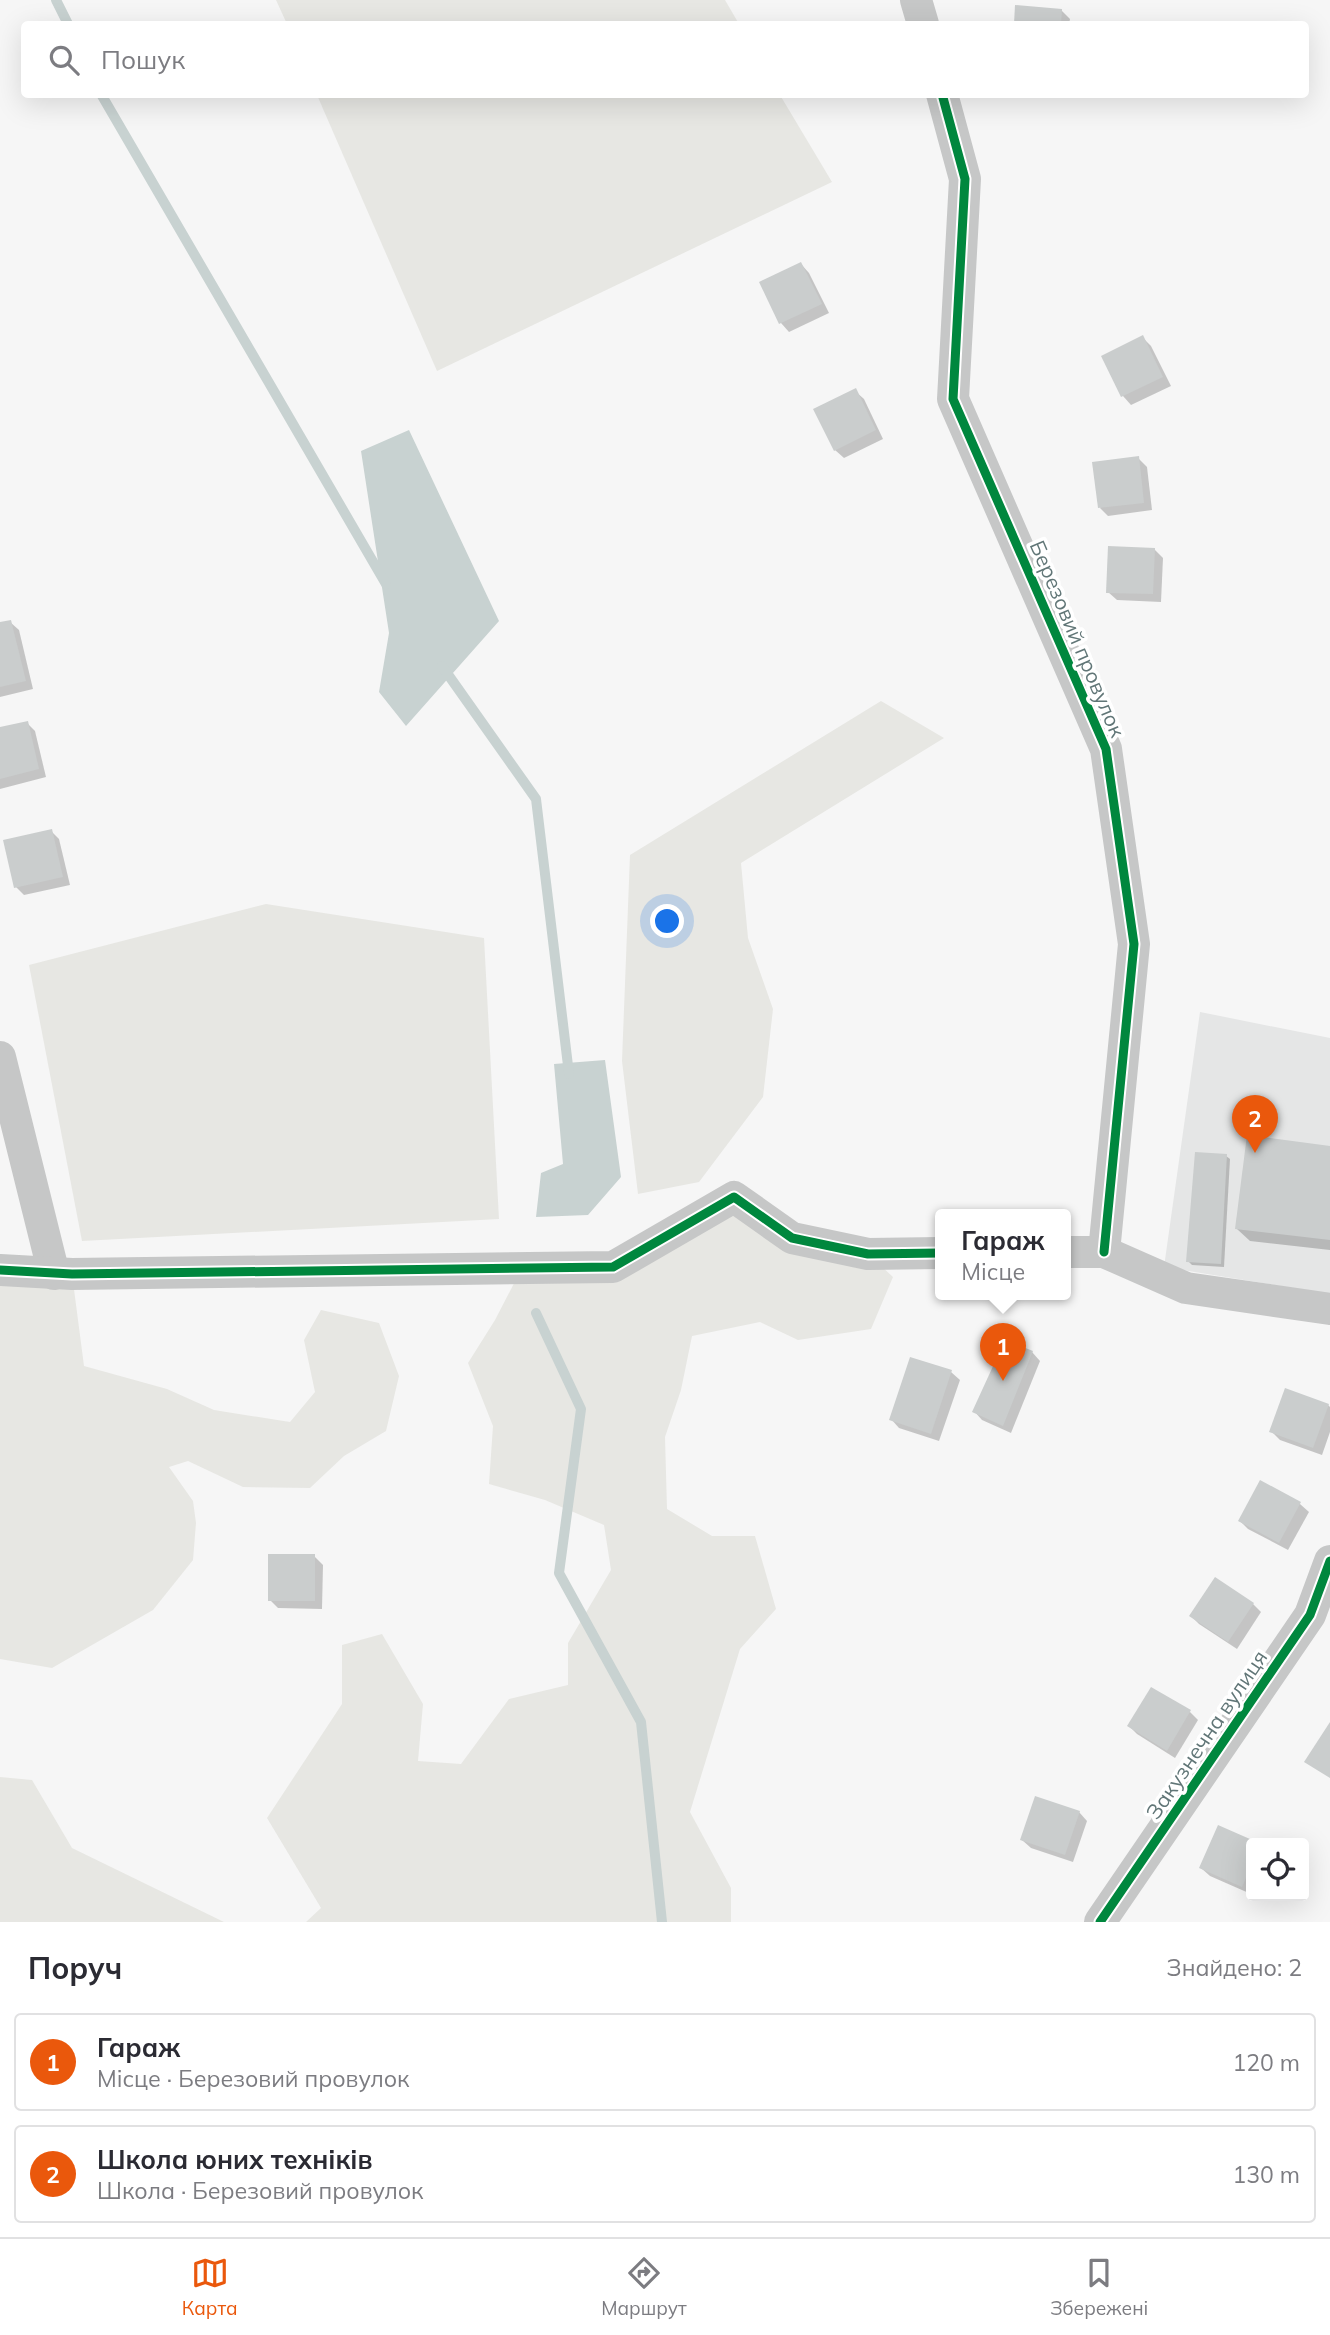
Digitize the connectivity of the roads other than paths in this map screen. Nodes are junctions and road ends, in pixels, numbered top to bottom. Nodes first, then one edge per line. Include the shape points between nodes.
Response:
1 (916, 0) edge
2 (922, 21) edge
3 (943, 98) edge
4 (0, 1057) edge
5 (1071, 1252) edge
6 (1104, 1252) junction
7 (935, 1253) edge
8 (0, 1270) edge
9 (54, 1274) junction
10 (1330, 1309) edge
11 (1330, 1562) edge
12 (1100, 1922) edge

1 - 2 street
3 - 6 street, Березовий провулок via 965,179 953,399 1106,749 1134,944
4 - 9 street
5 - 6 street
6 - 10 street via 1186,1288
7 - 9 street via 868,1254 792,1238 734,1197 613,1267
8 - 9 street
11 - 12 street, Закузнечна вулиця via 1310,1615

